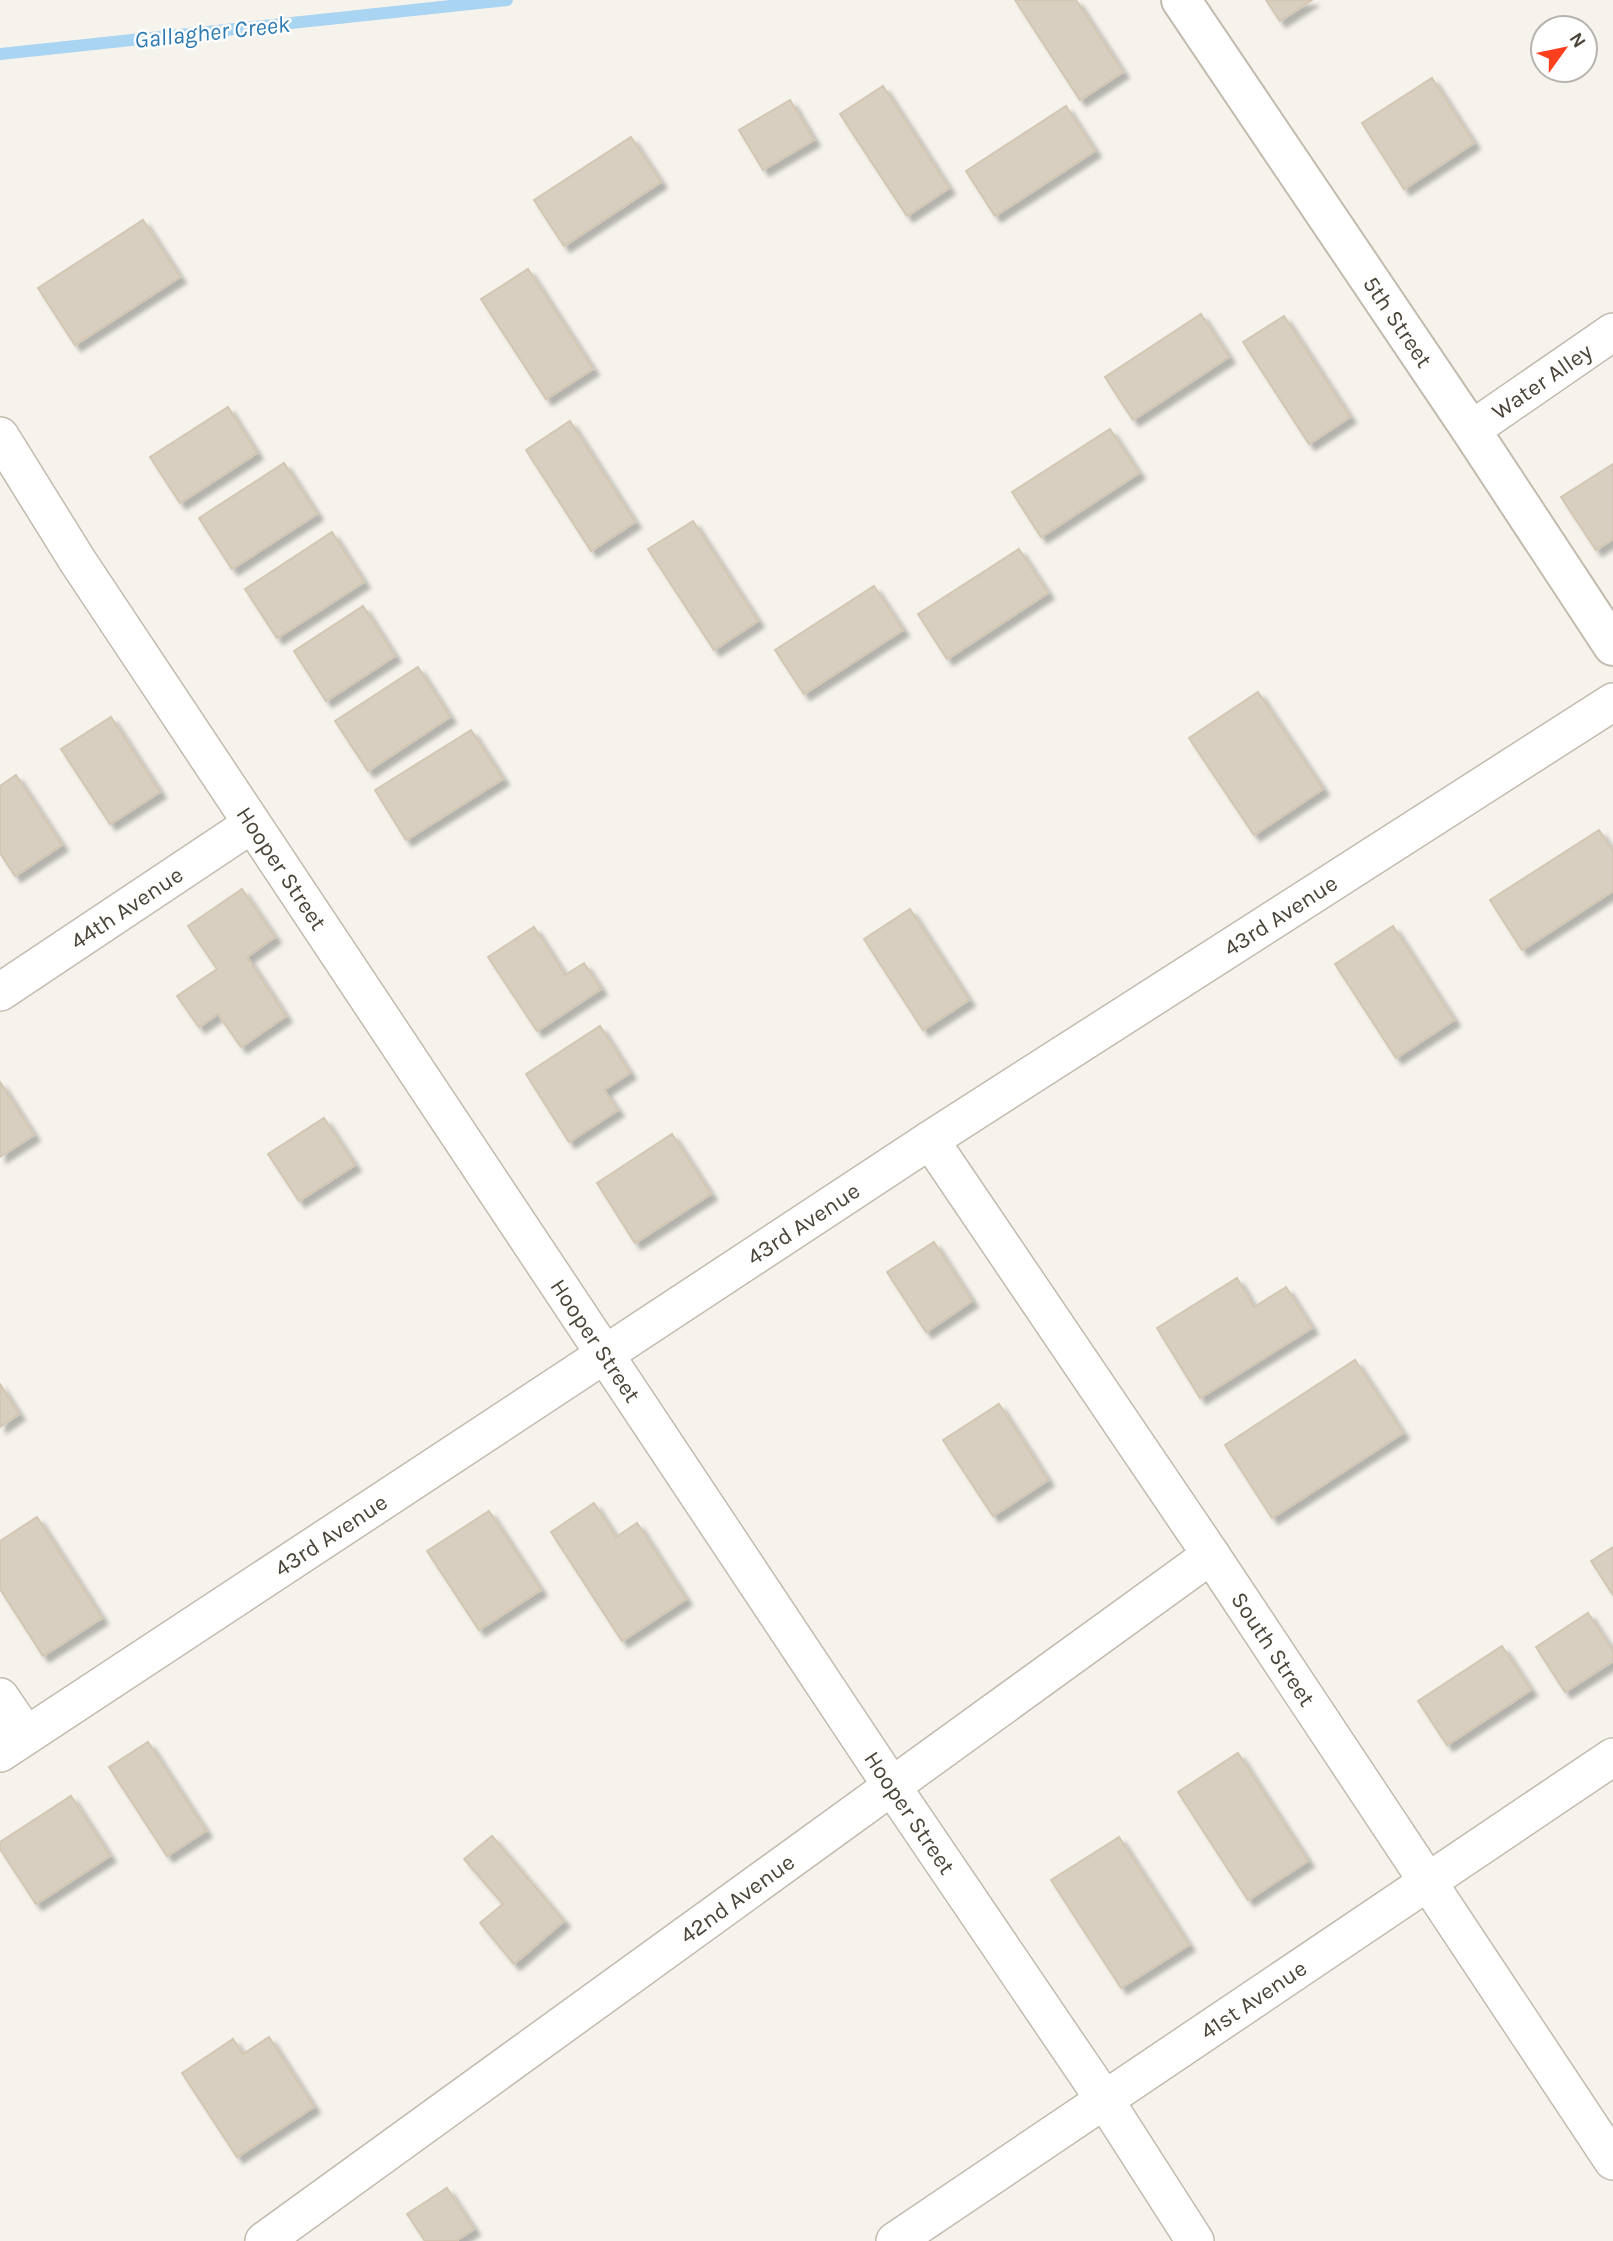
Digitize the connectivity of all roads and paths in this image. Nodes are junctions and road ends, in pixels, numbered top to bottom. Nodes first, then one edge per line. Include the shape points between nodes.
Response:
1 (1181, 0) edge
2 (1613, 332) edge
3 (1471, 430) junction
4 (0, 436) edge
5 (1613, 646) edge
6 (1613, 702) edge
7 (252, 824) junction
8 (0, 992) edge
9 (930, 1140) junction
10 (604, 1353) junction
11 (1211, 1555) junction
12 (0, 1697) edge
13 (13, 1744) edge
14 (1613, 1757) edge
15 (891, 1785) junction
16 (1428, 1882) junction
17 (1104, 2099) junction
18 (1613, 2161) edge
19 (264, 2241) edge
20 (895, 2241) edge
21 (1195, 2241) edge

1 - 3 street, 5th Street
2 - 3 street, Water Alley
3 - 5 street, 5th Street
4 - 7 street, Hooper Street
6 - 9 street, 43rd Avenue
7 - 8 street, 44th Avenue
7 - 10 street, Hooper Street
9 - 10 street, 43rd Avenue
9 - 11 street, South Street
10 - 13 street, 43rd Avenue
10 - 15 street, Hooper Street
11 - 15 street, 42nd Avenue
11 - 16 street, South Street
12 - 13 street
14 - 16 street, 41st Avenue
15 - 17 street, Hooper Street
15 - 19 street, 42nd Avenue
16 - 17 street, 41st Avenue
16 - 18 street, South Street
17 - 20 street, 41st Avenue
17 - 21 street, Hooper Street

